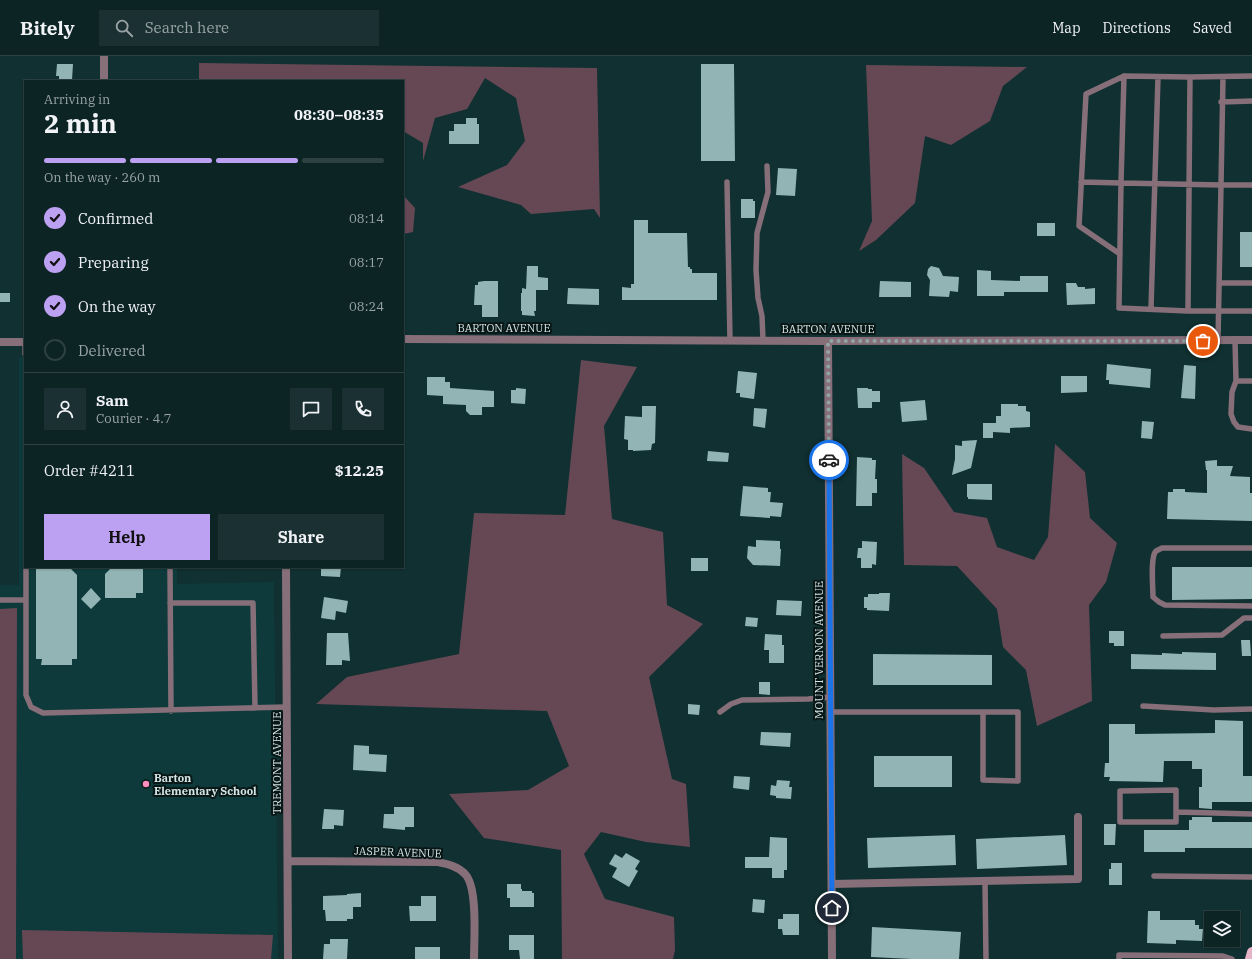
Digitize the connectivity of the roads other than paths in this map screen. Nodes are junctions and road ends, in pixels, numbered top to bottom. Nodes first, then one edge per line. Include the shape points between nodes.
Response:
1 (104, 56) edge
2 (1124, 76) junction
3 (1252, 76) edge
4 (1158, 77) junction
5 (1190, 77) junction
6 (1222, 77) junction
7 (104, 80) edge
8 (1252, 101) edge
9 (1222, 102) junction
10 (767, 166) dead end
11 (726, 182) dead end
12 (1081, 182) junction
13 (1120, 183) junction
14 (1154, 184) junction
15 (1189, 185) junction
16 (1221, 185) junction
17 (1252, 185) edge
18 (1120, 254) junction
19 (1219, 283) junction
20 (1252, 283) edge
21 (1151, 310) junction
22 (1252, 310) edge
23 (1188, 311) junction
24 (1218, 311) junction
25 (404, 339) edge
26 (730, 340) junction
27 (763, 340) junction
28 (1234, 340) junction
29 (1252, 340) edge
30 (828, 341) junction
31 (1218, 341) junction
32 (0, 342) edge
33 (24, 342) edge
34 (1236, 381) junction
35 (1252, 381) edge
36 (1252, 428) edge
37 (1252, 548) edge
38 (26, 568) edge
39 (170, 568) edge
40 (286, 568) edge
41 (0, 600) edge
42 (26, 600) junction
43 (170, 603) junction
44 (1252, 606) edge
45 (1252, 618) edge
46 (1163, 636) dead end
47 (831, 697) junction
48 (1143, 706) dead end
49 (287, 707) junction
50 (255, 708) junction
51 (1252, 709) edge
52 (171, 711) junction
53 (720, 712) dead end
54 (831, 712) junction
55 (983, 712) junction
56 (1176, 812) junction
57 (1252, 814) edge
58 (1078, 817) dead end
59 (288, 860) junction
60 (1154, 876) dead end
61 (1252, 877) edge
62 (985, 881) junction
63 (832, 884) junction
64 (1252, 952) edge
65 (288, 959) edge
66 (474, 959) edge
67 (832, 959) edge
68 (986, 959) edge
69 (1119, 959) edge
70 (1232, 959) edge
71 (1250, 959) edge

1 - 7 street
2 - 4 lane
2 - 12 lane via 1086,94
2 - 13 lane
3 - 6 lane
4 - 5 lane
4 - 14 lane
5 - 6 lane
5 - 15 lane
6 - 9 lane
8 - 9 lane
9 - 16 lane
10 - 27 lane via 768,192 757,233 756,270
11 - 26 lane
12 - 13 lane
12 - 18 lane via 1079,226
13 - 14 lane
13 - 18 lane
14 - 15 lane
14 - 21 lane
15 - 16 lane
15 - 23 lane
16 - 17 lane
16 - 19 lane
18 - 21 lane via 1119,308
19 - 20 lane
19 - 24 lane
21 - 23 lane
22 - 24 lane
23 - 24 lane
24 - 31 lane
25 - 26 street, BARTON AVENUE
26 - 27 street, BARTON AVENUE
27 - 30 street, BARTON AVENUE
28 - 29 street, BARTON AVENUE
28 - 31 street, BARTON AVENUE
28 - 34 lane
30 - 31 street, BARTON AVENUE
30 - 47 street, MOUNT VERNON AVENUE
32 - 33 street
34 - 35 lane
34 - 36 lane via 1232,392 1234,422 1238,427
37 - 44 lane via 1162,548 1156,552 1152,566 1153,596 1165,605
38 - 42 lane
39 - 43 lane
40 - 49 street, TREMONT AVENUE
41 - 42 lane
42 - 52 lane via 26,695 31,707 43,712
43 - 50 lane via 252,603
43 - 52 lane
45 - 46 lane via 1244,618 1222,635
47 - 53 lane via 742,700
47 - 54 street, MOUNT VERNON AVENUE
48 - 51 lane via 1214,710
49 - 50 lane
49 - 59 street, TREMONT AVENUE
50 - 52 lane
54 - 55 lane
54 - 63 street, MOUNT VERNON AVENUE
55 - 55 lane via 1018,712 1018,781 983,780
56 - 56 lane via 1176,822 1120,822 1120,791 1176,790
56 - 57 lane
58 - 62 street via 1078,879
59 - 65 street, TREMONT AVENUE
59 - 66 street, JASPER AVENUE via 437,862 452,865 466,874 472,887
60 - 61 lane
62 - 63 street
62 - 68 lane
63 - 67 street, MOUNT VERNON AVENUE
64 - 71 main road
69 - 70 lane via 1119,955 1222,956

